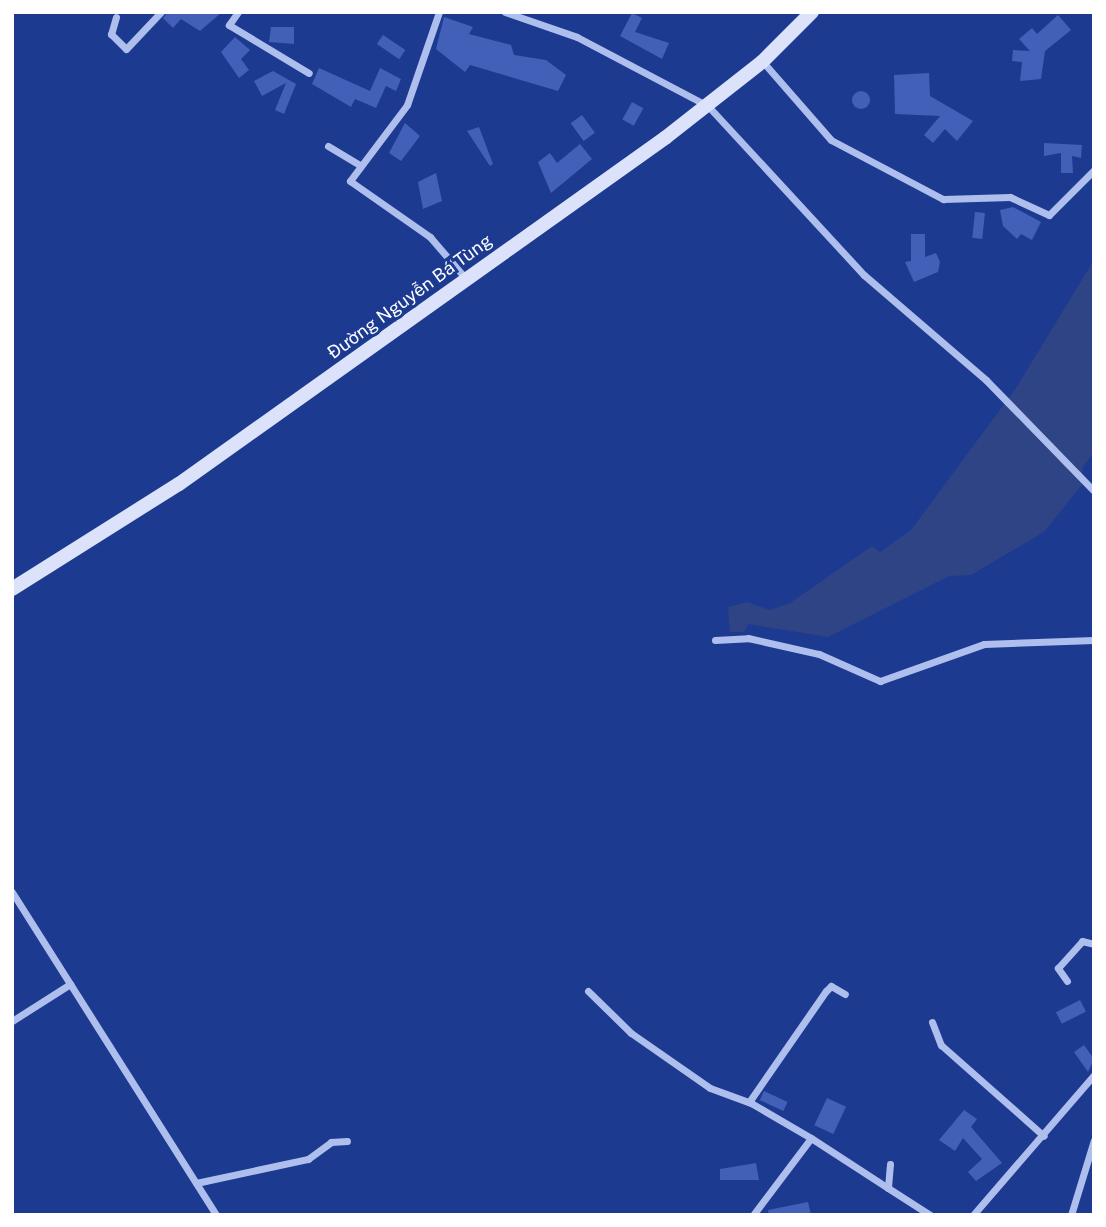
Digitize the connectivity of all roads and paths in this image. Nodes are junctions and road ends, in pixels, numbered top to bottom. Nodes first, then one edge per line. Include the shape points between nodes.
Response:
1 (161, 12) edge
2 (238, 12) edge
3 (439, 12) edge
4 (505, 12) edge
5 (812, 12) edge
6 (116, 17) dead end
7 (762, 62) junction
8 (309, 73) dead end
9 (708, 106) junction
10 (328, 146) dead end
11 (360, 165) junction
12 (1094, 170) edge
13 (463, 283) junction
14 (1094, 491) edge
15 (12, 589) edge
16 (715, 639) dead end
17 (1091, 639) edge
18 (12, 892) edge
19 (1094, 944) edge
20 (1067, 981) dead end
21 (70, 984) junction
22 (588, 991) dead end
23 (845, 994) dead end
24 (12, 1021) edge
25 (932, 1022) dead end
26 (1094, 1076) edge
27 (749, 1102) junction
28 (1045, 1136) junction
29 (811, 1138) junction
30 (1094, 1140) edge
31 (348, 1141) dead end
32 (890, 1164) dead end
33 (196, 1183) junction
34 (888, 1188) junction
35 (216, 1215) edge
36 (753, 1215) edge
37 (930, 1215) edge
38 (973, 1215) edge
39 (1071, 1215) edge

1 - 6 street via 126,49 111,34
2 - 8 street via 229,25
3 - 11 street via 407,105
4 - 9 street via 577,37
5 - 7 main road, Đường Nguyễn Bá Tùng
7 - 9 main road, Đường Nguyễn Bá Tùng
7 - 12 street via 831,140 943,199 1010,197 1049,215
9 - 13 main road, Đường Nguyễn Bá Tùng
9 - 14 street via 863,275 986,380
10 - 11 street
11 - 13 street via 350,181 430,237
13 - 15 main road, Đường Nguyễn Bá Tùng via 179,484
16 - 17 street via 748,638 819,654 880,681 984,644
18 - 21 street
19 - 20 street via 1082,941 1058,968
21 - 24 street
21 - 33 street
22 - 27 street via 631,1033 710,1088
23 - 27 street via 831,986 826,991
25 - 28 street via 941,1045
26 - 28 street
27 - 29 street
28 - 38 street
29 - 34 street
29 - 36 street
30 - 39 street
31 - 33 street via 331,1142 309,1159
32 - 34 street
33 - 35 street
34 - 37 street

